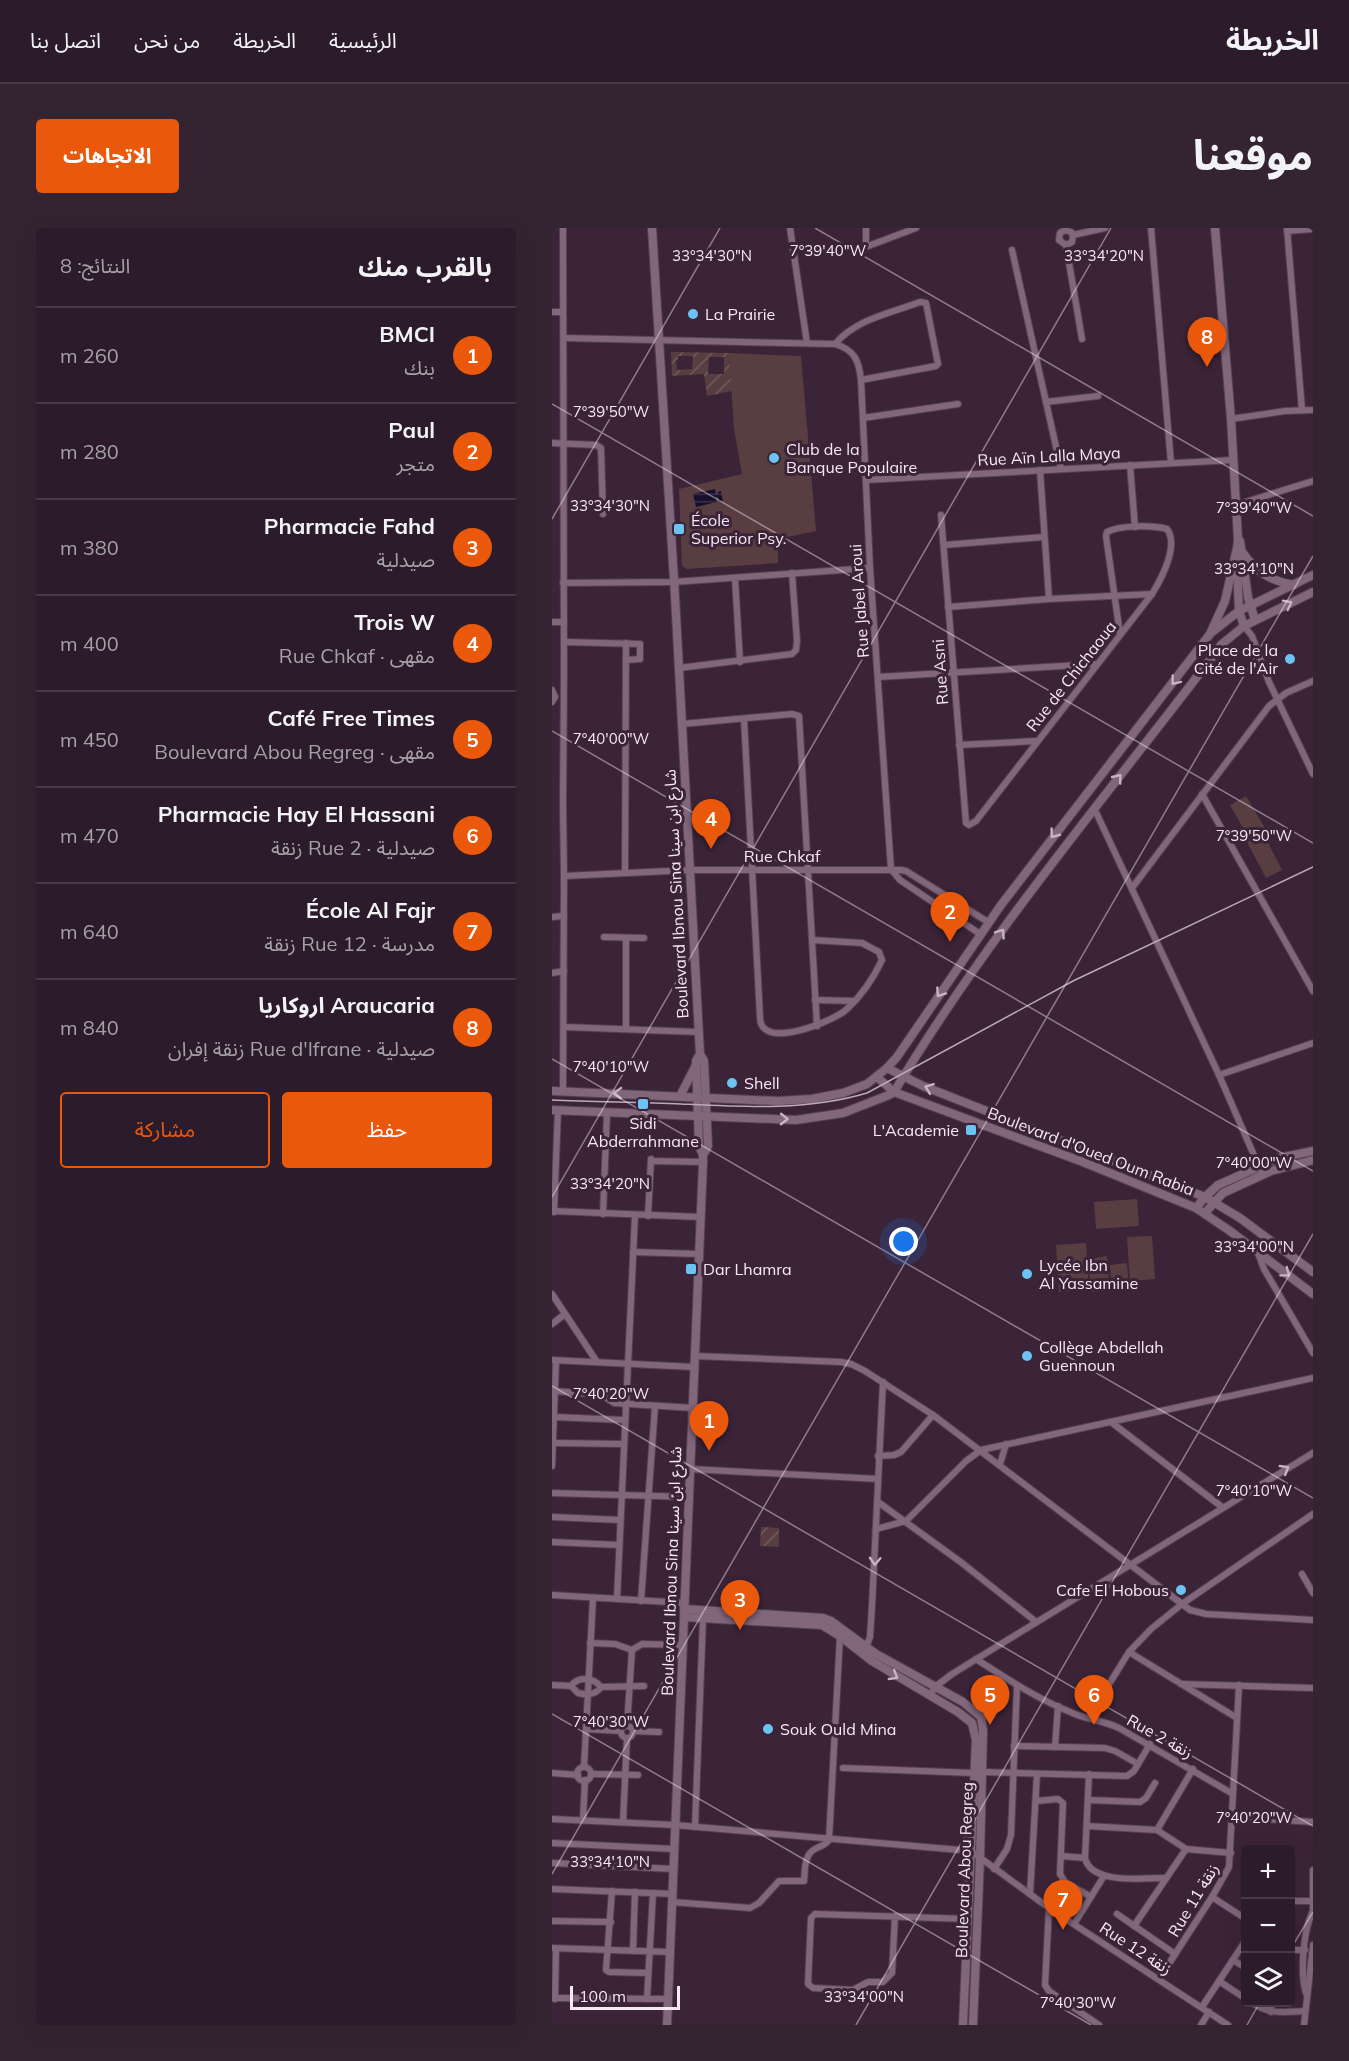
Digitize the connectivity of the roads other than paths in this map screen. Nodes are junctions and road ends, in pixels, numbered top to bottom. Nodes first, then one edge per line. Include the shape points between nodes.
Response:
1 (563, 228) edge
2 (652, 228) edge
3 (790, 228) edge
4 (866, 228) edge
5 (916, 228) edge
6 (1078, 228) edge
7 (1105, 228) edge
8 (1151, 228) edge
9 (1215, 228) edge
10 (1313, 229) edge
11 (1085, 230) edge
12 (1287, 230) edge
13 (1070, 233) junction
14 (1066, 244) junction
15 (866, 246) junction
16 (1012, 250) dead end
17 (855, 251) dead end
18 (552, 312) edge
19 (563, 312) junction
20 (564, 338) junction
21 (659, 339) junction
22 (1082, 339) dead end
23 (807, 343) junction
24 (835, 344) junction
25 (861, 380) junction
26 (1098, 396) dead end
27 (1046, 402) junction
28 (958, 404) dead end
29 (1302, 410) junction
30 (1313, 410) edge
31 (863, 418) junction
32 (1231, 419) junction
33 (552, 443) edge
34 (564, 443) junction
35 (1233, 460) junction
36 (1171, 463) junction
37 (1130, 465) junction
38 (1061, 469) junction
39 (1040, 470) junction
40 (866, 480) junction
41 (1313, 481) edge
42 (1236, 505) junction
43 (603, 514) dead end
44 (941, 515) dead end
45 (1135, 527) junction
46 (1044, 537) junction
47 (944, 544) junction
48 (1240, 551) junction
49 (870, 568) junction
50 (792, 573) junction
51 (1313, 575) edge
52 (735, 578) junction
53 (674, 582) junction
54 (564, 583) junction
55 (1294, 585) junction
56 (1313, 592) edge
57 (1152, 594) junction
58 (1115, 595) junction
59 (1049, 598) junction
60 (1251, 605) junction
61 (948, 607) junction
62 (1239, 611) junction
63 (1255, 620) junction
64 (552, 622) edge
65 (564, 622) junction
66 (1244, 626) junction
67 (1120, 634) junction
68 (1210, 634) junction
69 (1252, 636) junction
70 (564, 642) junction
71 (626, 643) junction
72 (626, 651) junction
73 (641, 651) junction
74 (626, 660) junction
75 (740, 662) junction
76 (1096, 664) junction
77 (679, 668) junction
78 (953, 672) junction
79 (878, 677) junction
80 (1313, 681) edge
81 (553, 696) edge
82 (564, 696) junction
83 (1276, 699) junction
84 (744, 719) junction
85 (682, 724) junction
86 (1037, 741) junction
87 (959, 745) junction
88 (1313, 774) edge
89 (1202, 794) junction
90 (1094, 808) junction
91 (969, 825) joint
92 (752, 869) junction
93 (891, 869) junction
94 (690, 870) junction
95 (808, 870) junction
96 (625, 873) junction
97 (564, 876) junction
98 (1132, 888) junction
99 (564, 916) junction
100 (552, 917) edge
101 (988, 922) junction
102 (980, 934) junction
103 (604, 938) dead end
104 (626, 938) junction
105 (644, 938) dead end
106 (812, 940) junction
107 (564, 971) junction
108 (552, 973) edge
109 (1313, 991) edge
110 (815, 1000) junction
111 (854, 1001) junction
112 (816, 1026) junction
113 (564, 1027) junction
114 (626, 1029) junction
115 (698, 1032) junction
116 (1313, 1043) edge
117 (700, 1054) junction
118 (696, 1064) junction
119 (887, 1068) junction
120 (1219, 1075) junction
121 (877, 1077) junction
122 (903, 1077) junction
123 (552, 1091) edge
124 (563, 1091) junction
125 (894, 1092) junction
126 (680, 1096) junction
127 (702, 1097) junction
128 (555, 1110) edge
129 (607, 1113) junction
130 (703, 1116) junction
131 (554, 1140) edge
132 (1313, 1151) edge
133 (703, 1159) junction
134 (1313, 1160) edge
135 (1260, 1171) junction
136 (1205, 1197) junction
137 (1214, 1201) junction
138 (1196, 1208) junction
139 (553, 1212) edge
140 (1205, 1213) junction
141 (603, 1214) junction
142 (635, 1215) junction
143 (648, 1216) junction
144 (700, 1217) junction
145 (633, 1252) junction
146 (1258, 1252) junction
147 (699, 1254) junction
148 (1313, 1272) edge
149 (552, 1294) edge
150 (1313, 1294) edge
151 (565, 1314) junction
152 (552, 1324) edge
153 (1313, 1353) edge
154 (695, 1356) junction
155 (554, 1361) edge
156 (597, 1362) junction
157 (627, 1364) junction
158 (694, 1367) junction
159 (1313, 1378) edge
160 (883, 1382) junction
161 (555, 1391) junction
162 (625, 1404) junction
163 (655, 1406) junction
164 (693, 1408) junction
165 (933, 1415) junction
166 (554, 1417) junction
167 (624, 1420) junction
168 (1111, 1422) junction
169 (554, 1443) junction
170 (623, 1444) junction
171 (1006, 1444) junction
172 (981, 1450) junction
173 (1313, 1453) edge
174 (879, 1456) junction
175 (1000, 1464) junction
176 (552, 1466) edge
177 (690, 1469) junction
178 (878, 1479) junction
179 (552, 1493) edge
180 (621, 1495) junction
181 (647, 1496) junction
182 (689, 1497) junction
183 (878, 1502) junction
184 (1222, 1507) junction
185 (1313, 1514) edge
186 (552, 1516) edge
187 (620, 1520) junction
188 (906, 1521) junction
189 (876, 1529) junction
190 (552, 1542) edge
191 (619, 1545) junction
192 (1131, 1565) junction
193 (1302, 1574) dead end
194 (1313, 1593) edge
195 (552, 1595) edge
196 (593, 1598) junction
197 (617, 1599) junction
198 (641, 1601) junction
199 (1182, 1604) junction
200 (684, 1610) junction
201 (703, 1618) junction
202 (1313, 1620) edge
203 (1035, 1621) junction
204 (840, 1636) junction
205 (590, 1643) junction
206 (683, 1645) junction
207 (632, 1650) junction
208 (865, 1651) junction
209 (1129, 1652) junction
210 (976, 1659) junction
211 (588, 1679) junction
212 (1181, 1684) junction
213 (552, 1685) edge
214 (1017, 1685) junction
215 (1239, 1685) junction
216 (572, 1686) junction
217 (630, 1686) junction
218 (644, 1686) dead end
219 (602, 1687) junction
220 (935, 1687) junction
221 (1313, 1688) edge
222 (587, 1694) junction
223 (930, 1696) junction
224 (1058, 1706) junction
225 (1088, 1718) junction
226 (1237, 1718) junction
227 (586, 1729) junction
228 (624, 1729) junction
229 (633, 1731) junction
230 (659, 1732) dead end
231 (627, 1738) junction
232 (1150, 1744) junction
233 (1014, 1746) junction
234 (1055, 1747) junction
235 (1138, 1764) junction
236 (584, 1767) junction
237 (843, 1768) dead end
238 (1193, 1769) junction
239 (978, 1772) junction
240 (1013, 1772) junction
241 (552, 1773) edge
242 (591, 1774) junction
243 (1037, 1774) junction
244 (1089, 1774) junction
245 (578, 1775) junction
246 (625, 1775) junction
247 (638, 1775) dead end
248 (585, 1780) junction
249 (1155, 1783) dead end
250 (1233, 1794) junction
251 (1088, 1800) junction
252 (1036, 1801) junction
253 (1232, 1817) junction
254 (552, 1819) edge
255 (583, 1820) junction
256 (623, 1822) junction
257 (1313, 1822) edge
258 (675, 1825) junction
259 (1087, 1826) junction
260 (695, 1827) junction
261 (1157, 1830) junction
262 (829, 1839) junction
263 (552, 1843) edge
264 (674, 1849) junction
265 (1186, 1850) junction
266 (971, 1851) junction
267 (1231, 1853) junction
268 (1061, 1856) junction
269 (980, 1858) junction
270 (1085, 1858) junction
271 (552, 1863) edge
272 (674, 1869) junction
273 (994, 1869) junction
274 (1313, 1870) edge
275 (1104, 1876) junction
276 (1166, 1878) junction
277 (552, 1888) edge
278 (612, 1891) junction
279 (635, 1892) junction
280 (653, 1893) junction
281 (1030, 1894) junction
282 (1091, 1896) junction
283 (672, 1898) junction
284 (1212, 1898) junction
285 (1295, 1901) edge
286 (1312, 1901) edge
287 (1049, 1908) junction
288 (1117, 1914) dead end
289 (1312, 1915) edge
290 (895, 1916) junction
291 (1241, 1916) edge
292 (968, 1918) junction
293 (552, 1921) edge
294 (611, 1922) junction
295 (1310, 1923) edge
296 (1074, 1924) junction
297 (1134, 1926) junction
298 (1313, 1945) edge
299 (1241, 1947) edge
300 (554, 1948) edge
301 (608, 1950) junction
302 (1295, 1950) edge
303 (1305, 1950) junction
304 (633, 1951) junction
305 (649, 1951) junction
306 (670, 1952) junction
307 (1175, 1954) junction
308 (1233, 1960) junction
309 (1241, 1965) edge
310 (648, 1973) junction
311 (1159, 1979) junction
312 (1219, 1981) junction
313 (1309, 1984) edge
314 (1241, 1996) edge
315 (554, 1999) edge
316 (647, 1999) junction
317 (668, 1999) junction
318 (963, 2004) junction
319 (974, 2006) junction
320 (1202, 2007) junction
321 (1259, 2007) edge
322 (1271, 2007) edge
323 (1305, 2011) junction
324 (1209, 2012) junction
325 (1271, 2012) junction
326 (974, 2024) edge
327 (667, 2025) edge
328 (963, 2025) edge
329 (1099, 2025) edge
330 (1201, 2025) edge
331 (1228, 2025) edge
332 (1304, 2025) edge

1 - 19 street
2 - 21 main road, Boulevard Ibnou Sina شارع ابن سينا
3 - 23 street
4 - 15 street
5 - 15 street
6 - 13 street
7 - 11 street
8 - 36 street
9 - 32 main road
10 - 12 street
11 - 13 street
12 - 29 street
13 - 14 street via 1072,242
13 - 14 street via 1062,231 1059,236 1060,242
14 - 22 street
15 - 17 street
16 - 27 street
18 - 19 street
19 - 20 street
20 - 21 street
20 - 34 street
21 - 23 street
21 - 53 main road, Boulevard Ibnou Sina شارع ابن سينا
23 - 24 street
24 - 25 street, Rue Jabel Aroui via 849,349 856,357
24 - 25 street via 860,324 923,301 927,305 938,364
25 - 31 street, Rue Jabel Aroui
26 - 27 street
27 - 38 street
28 - 31 street
29 - 30 street
29 - 32 street
31 - 40 street, Rue Jabel Aroui
32 - 35 main road
33 - 34 street
34 - 43 street via 601,448
34 - 54 street
35 - 36 street, Rue Aïn Lalla Maya
35 - 42 main road
36 - 37 street, Rue Aïn Lalla Maya
37 - 38 street, Rue Aïn Lalla Maya
37 - 45 street
38 - 39 street, Rue Aïn Lalla Maya
39 - 40 street, Rue Aïn Lalla Maya
39 - 46 street
40 - 49 street, Rue Jabel Aroui
41 - 42 street
42 - 48 main road
44 - 47 street, Rue Asni
45 - 57 street, Rue de Chichaoua via 1169,531 1168,562
45 - 58 street via 1107,532
46 - 47 street
46 - 59 street
47 - 61 street, Rue Asni
48 - 55 main road via 1271,579
48 - 60 main road
48 - 62 main road
48 - 68 main road
49 - 50 street
49 - 79 street, Rue Jabel Aroui
50 - 52 street
50 - 75 street via 796,650 788,656
51 - 55 main road
52 - 53 street
52 - 75 street
53 - 54 street
53 - 77 main road, Boulevard Ibnou Sina شارع ابن سينا
54 - 65 street
55 - 60 main road
63 -> 56 main road
57 - 58 street
57 - 67 street, Rue de Chichaoua
58 - 59 street
58 - 67 street
59 - 61 street
60 - 62 main road
60 - 63 main road
61 - 78 street, Rue Asni
62 - 66 main road
62 - 68 main road
63 - 66 main road
63 - 69 street
64 - 65 street
65 - 70 street
66 - 69 street
90 -> 66 main road via 1222,644
67 - 76 street, Rue de Chichaoua
68 -> 101 main road
69 - 83 street
70 - 71 street
70 - 82 street
71 - 72 street
71 - 73 street via 639,643
72 - 73 street
72 - 74 street
73 - 74 street via 640,659
74 - 96 street
75 - 77 street
76 - 78 street
76 - 86 street, Rue de Chichaoua
77 - 85 main road, Boulevard Ibnou Sina شارع ابن سينا
78 - 79 street
78 - 87 street, Rue Asni
79 - 93 street, Rue Jabel Aroui
80 - 83 street
81 - 82 street
82 - 97 street
83 - 88 street
83 - 89 street
84 - 85 street
84 - 92 street
84 - 95 street via 800,716
85 - 94 main road, Boulevard Ibnou Sina شارع ابن سينا
86 - 87 street
86 - 91 street, Rue de Chichaoua
87 - 91 street, Rue Asni via 964,819
89 - 98 street
89 - 109 street
90 - 98 street
122 -> 90 main road via 1001,932
92 - 94 street, Rue Chkaf
92 - 95 street, Rue Chkaf
92 - 112 street via 761,1023 773,1033
93 - 95 street, Rue Chkaf
93 - 101 street via 906,871
93 - 102 street via 900,880
94 - 96 street, Rue Chkaf
94 - 115 main road, Boulevard Ibnou Sina شارع ابن سينا
95 - 106 street
96 - 97 street, Rue Chkaf
97 - 99 street
98 - 120 street
99 - 100 street
99 - 107 street
101 - 102 main road
102 -> 119 main road
103 - 104 street
104 - 105 street
104 - 114 street
106 - 110 street
106 - 111 street via 862,943 882,954 882,962
107 - 108 street
107 - 113 street
110 - 111 street
110 - 112 street
111 - 112 street via 835,1018
113 - 114 street
113 - 124 street
114 - 115 street
115 - 117 main road, Boulevard Ibnou Sina شارع ابن سينا
116 - 120 street
117 - 118 main road, Boulevard Ibnou Sina شارع ابن سينا
117 - 127 main road, Boulevard Ibnou Sina شارع ابن سينا via 704,1061
118 - 126 main road
118 - 127 main road, Boulevard Ibnou Sina شارع ابن سينا
119 - 121 main road
119 - 122 main road, Boulevard d'Oued Oum Rabia
120 - 135 street
121 - 125 main road, Boulevard d'Oued Oum Rabia
121 - 127 main road via 843,1094 812,1099
122 - 125 main road
136 -> 122 main road, Boulevard d'Oued Oum Rabia
123 - 124 main road
126 -> 124 main road
130 -> 125 main road via 806,1118 843,1113
125 - 138 main road, Boulevard d'Oued Oum Rabia
126 - 127 main road
127 - 130 main road, Boulevard Ibnou Sina شارع ابن سينا
128 - 129 main road
128 - 131 street
129 - 130 main road
129 - 141 street
130 - 133 main road, Boulevard Ibnou Sina شارع ابن سينا via 708,1146
131 - 139 street
132 - 135 main road via 1279,1158
133 - 143 street via 651,1160
133 - 144 main road, Boulevard Ibnou Sina شارع ابن سينا
134 - 135 main road
135 - 136 main road via 1218,1185
135 - 137 main road
136 - 137 main road, Boulevard d'Oued Oum Rabia
136 - 138 main road
137 - 140 main road
137 - 148 main road, Boulevard d'Oued Oum Rabia
138 - 140 main road, Boulevard d'Oued Oum Rabia
139 - 141 street
140 - 146 main road, Boulevard d'Oued Oum Rabia
141 - 142 street
142 - 143 street
142 - 145 street
143 - 144 street
144 - 147 main road, Boulevard Ibnou Sina شارع ابن سينا
145 - 147 street
145 - 157 street
146 -> 150 main road, Boulevard d'Oued Oum Rabia
146 - 153 street
147 - 154 main road, Boulevard Ibnou Sina شارع ابن سينا
149 - 151 street
151 - 152 street
151 - 156 street
154 - 158 main road, Boulevard Ibnou Sina شارع ابن سينا
154 - 160 street via 841,1362 857,1366
155 - 156 street
155 - 161 street
156 - 157 street
157 - 158 street
157 - 162 street
158 - 164 main road, Boulevard Ibnou Sina شارع ابن سينا
159 - 168 street
160 - 165 street
160 - 174 street
161 - 162 street via 602,1395 612,1403
161 - 166 street
162 - 163 street
162 - 167 street
163 - 164 street
163 - 181 street
164 - 177 main road, Boulevard Ibnou Sina شارع ابن سينا
165 - 172 street
165 - 174 street via 901,1452
166 - 167 street
166 - 169 street
167 - 170 street
168 - 171 street
168 - 184 street
169 - 170 street
169 - 176 street
170 - 180 street
171 - 172 street
171 - 175 street
172 - 175 street
172 - 188 street
184 -> 173 street
174 - 178 street
175 - 192 street
177 - 178 street
177 - 182 main road, Boulevard Ibnou Sina شارع ابن سينا
178 - 183 street
179 - 180 street
180 - 181 street
180 - 187 street
181 - 182 street
181 - 198 street
182 - 200 main road, Boulevard Ibnou Sina شارع ابن سينا
183 - 188 street
183 - 189 street
184 - 192 street
185 - 199 street
186 - 187 street
187 - 191 street
188 - 189 street
188 - 203 street
189 -> 208 street via 871,1631
190 - 191 street
191 - 197 street
192 - 199 street
192 - 203 street
193 - 194 street
195 - 196 street
196 - 197 street
196 - 205 street
197 - 198 street
198 - 200 street
199 - 202 street via 1206,1614
199 - 209 street
200 - 201 main road
200 - 206 main road, Boulevard Ibnou Sina شارع ابن سينا
200 - 208 main road via 824,1618
201 - 204 main road via 817,1624
201 - 260 street
203 - 210 street
204 - 208 main road
204 - 262 street
205 - 207 street via 615,1644
205 - 211 street
206 - 207 street via 642,1644
206 - 258 main road, Boulevard Ibnou Sina شارع ابن سينا
207 - 217 street
208 - 220 main road
208 -> 223 main road via 905,1683
209 - 212 street
209 - 225 street
210 - 214 street, Rue 2 زنقة
210 - 220 street
211 - 216 street via 578,1679
211 - 219 street
211 - 222 street
212 - 215 street
212 - 226 street
213 - 216 street
214 - 224 street, Rue 2 زنقة
214 - 233 street
215 - 221 street
215 - 226 street, Rue 11 زنقة
216 - 222 street via 578,1693
217 - 218 street
217 - 219 street
217 - 228 street
219 - 222 street
220 - 223 street
220 - 239 main road, Boulevard Abou Regreg via 981,1717
222 - 227 street
223 - 239 main road via 972,1723
224 - 225 street, Rue 2 زنقة
224 - 234 street
225 - 232 street, Rue 2 زنقة via 1106,1722
226 - 250 street, Rue 11 زنقة
227 - 228 street
227 - 236 street
228 - 229 street via 630,1727
228 - 231 street via 623,1737
229 - 230 street
229 - 231 street
231 - 246 street
232 - 235 street
232 - 238 street, Rue 2 زنقة
233 - 234 street
233 - 240 street
234 - 235 street via 1110,1749
235 - 244 street via 1127,1776
236 - 242 street
236 - 245 street
237 - 239 street
238 - 250 street, Rue 2 زنقة
238 - 261 street
239 - 240 street
239 - 266 main road
239 - 269 main road, Boulevard Abou Regreg
240 - 243 street
240 - 273 street via 1010,1844
241 - 245 street
242 - 246 street
242 - 248 street
243 - 244 street
243 - 252 street
244 - 251 street
245 - 248 street
246 - 247 street
246 - 256 street
248 - 255 street
249 - 251 street via 1140,1802
250 - 253 street, Rue 11 زنقة
251 - 259 street
252 - 268 street via 1058,1799 1063,1803
252 - 281 street
253 - 257 street
253 - 267 street, Rue 11 زنقة
254 - 255 street
255 - 256 street
256 - 258 street
258 - 260 street
258 - 264 main road, Boulevard Ibnou Sina شارع ابن سينا
259 - 261 street
259 - 270 street
260 - 262 street
261 - 265 street
262 - 266 street
262 - 283 street via 809,1855 804,1881 779,1881 750,1908
263 - 264 street
264 - 272 main road, Boulevard Ibnou Sina شارع ابن سينا
265 - 267 street
265 - 276 street
266 - 269 street, Rue 12 زنقة
266 - 292 main road
267 - 284 street, Rue 11 زنقة via 1229,1868
268 - 270 street
268 - 282 street via 1062,1879
269 - 273 street, Rue 12 زنقة
269 - 319 main road, Boulevard Abou Regreg
270 - 275 street via 1090,1868
271 - 272 street
272 - 283 main road, Boulevard Ibnou Sina شارع ابن سينا
273 - 281 street, Rue 12 زنقة
274 - 286 street
275 - 276 street
275 - 282 street
276 - 297 street
277 - 278 street
278 - 279 street
278 - 294 street
279 - 280 street
279 - 304 street
280 - 283 street
280 - 305 street
281 - 287 street, Rue 12 زنقة
282 - 296 street
283 - 306 main road, Boulevard Ibnou Sina شارع ابن سينا
284 - 291 street
284 - 307 street, Rue 11 زنقة
285 - 286 street
286 - 289 street
287 - 296 street, Rue 12 زنقة
287 - 329 street via 1045,1986
288 - 297 street
289 - 295 street
290 - 290 street via 813,1915 808,1984 813,1988 853,1990 868,1982 887,1980 892,1973
290 - 292 street
292 - 318 main road
293 - 294 street
294 - 301 street
295 - 303 street
296 - 311 street, Rue 12 زنقة
297 - 307 street
298 - 313 street
299 - 308 street
300 - 301 street
300 - 315 street
301 - 304 street
301 - 310 street via 607,1972
302 - 303 street
303 - 313 street
304 - 305 street
305 - 306 street
305 - 310 street
306 - 317 main road, Boulevard Ibnou Sina شارع ابن سينا
307 - 311 street, Rue 11 زنقة
308 - 309 street
308 - 312 street
310 - 316 street
311 - 320 street, Rue 12 زنقة
312 - 314 street
312 - 320 street
313 - 323 street
315 - 316 street
316 - 317 street
317 - 327 main road, Boulevard Ibnou Sina شارع ابن سينا
318 - 319 main road
318 - 328 main road
319 - 326 main road, Boulevard Abou Regreg
320 - 324 street, Rue 12 زنقة
321 - 325 street
322 - 325 street
323 - 325 street
323 - 332 street
324 - 330 street
324 - 331 street, Rue 12 زنقة

